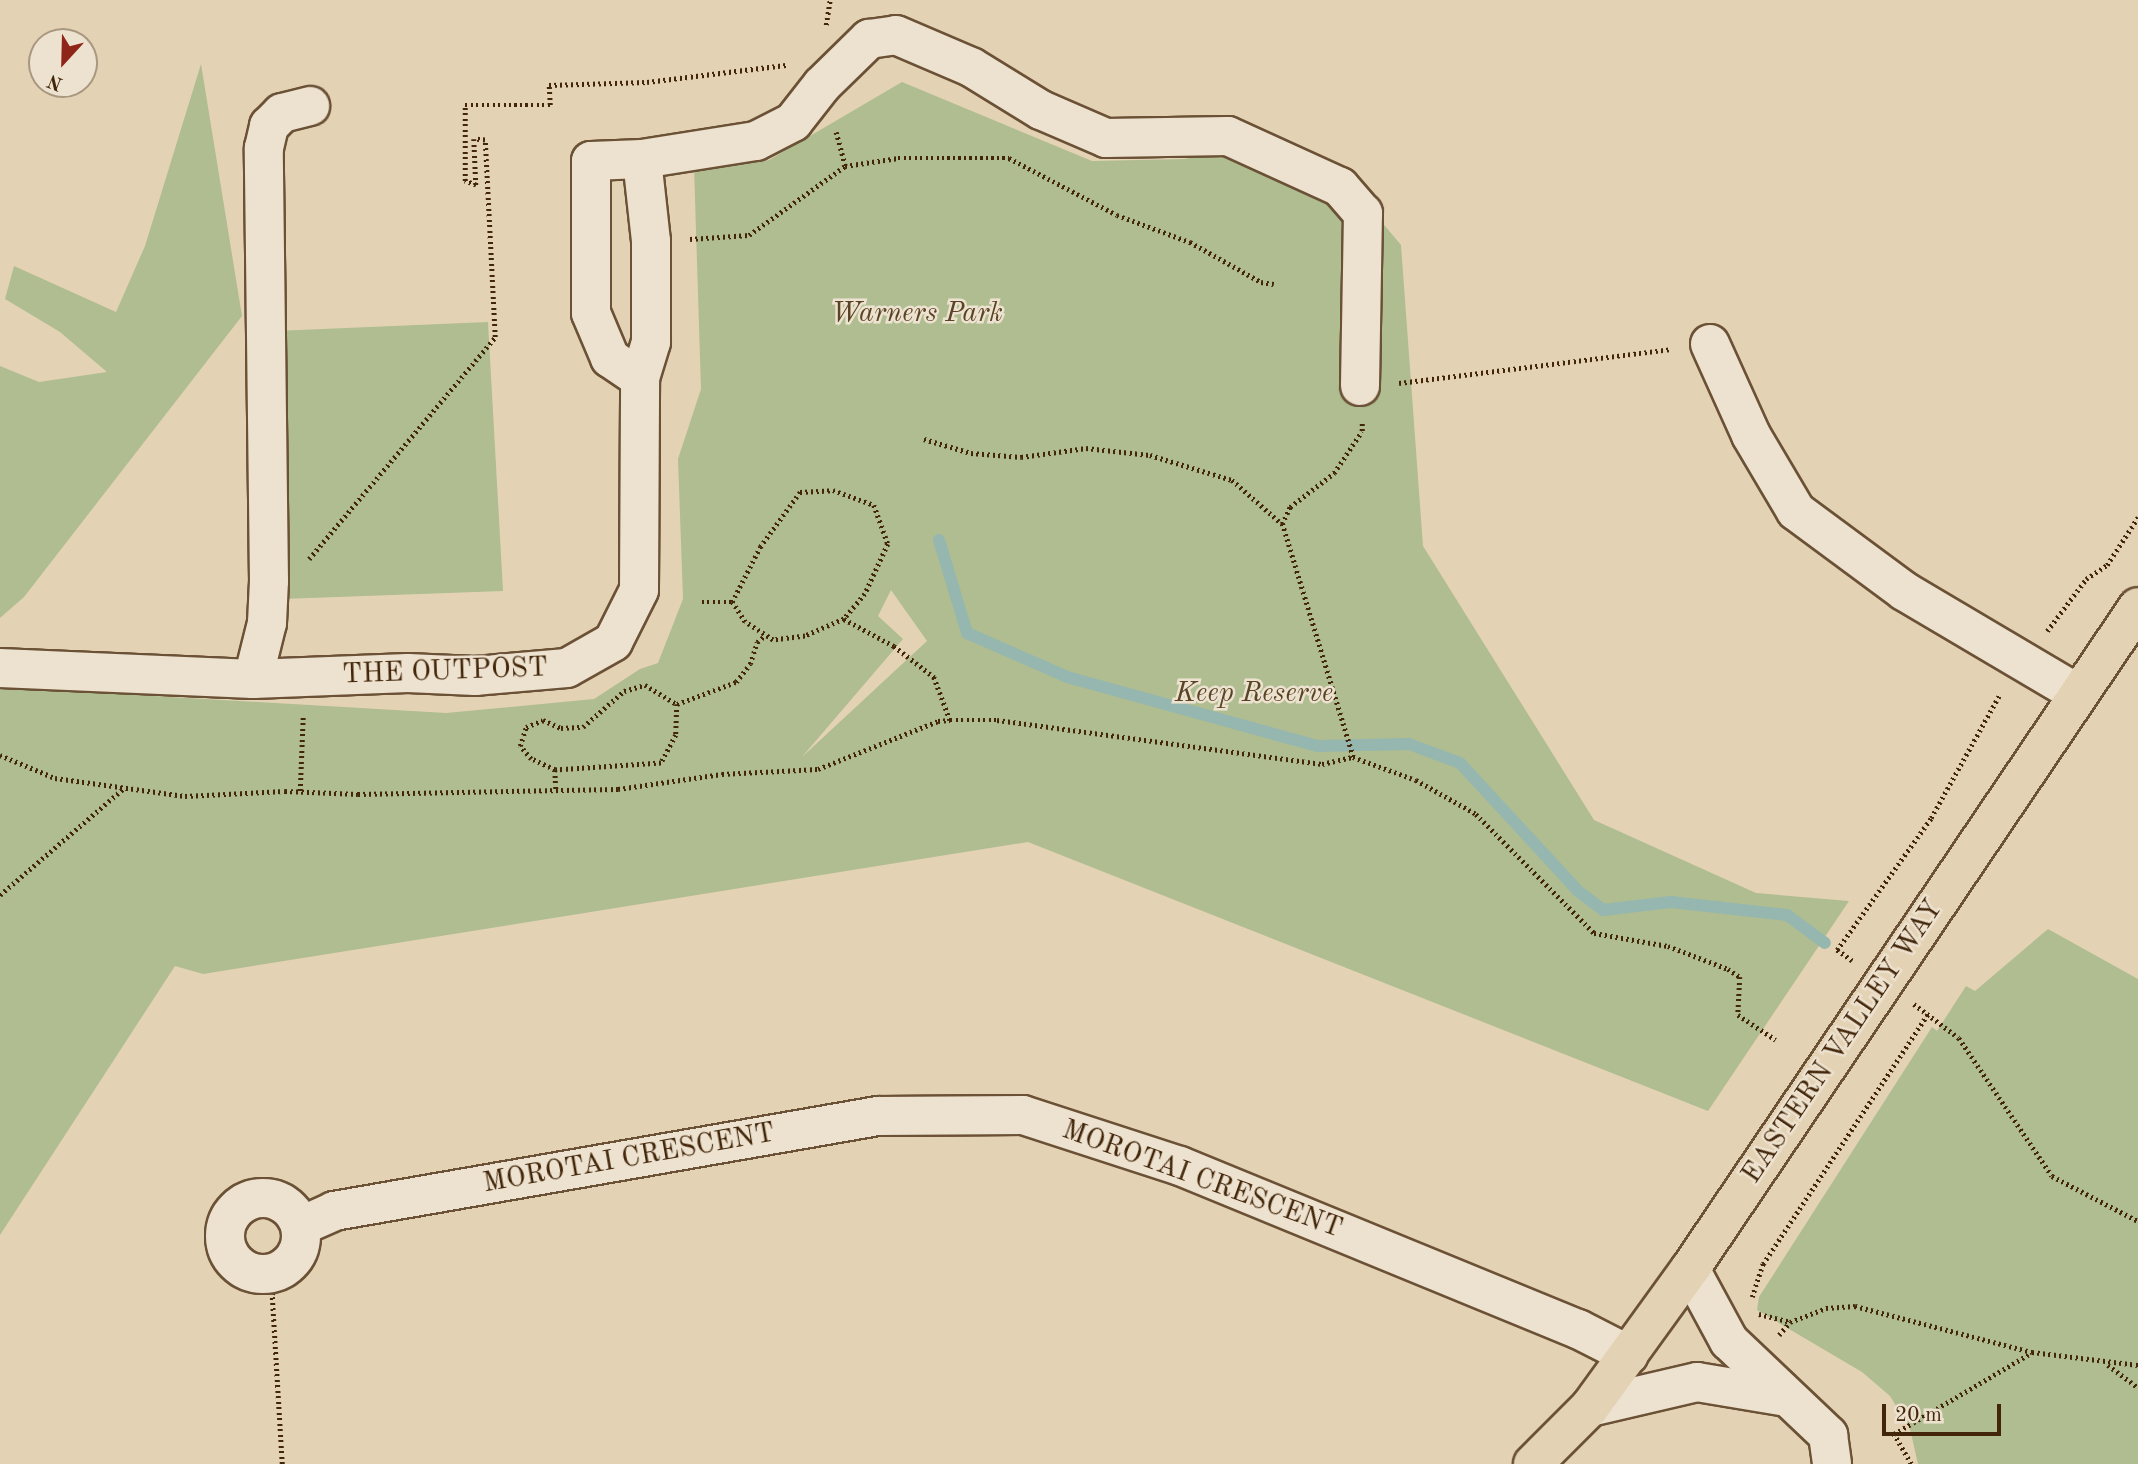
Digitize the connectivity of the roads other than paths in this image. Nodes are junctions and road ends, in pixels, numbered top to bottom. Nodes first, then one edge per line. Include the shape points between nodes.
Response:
1 (310, 106) dead end
2 (642, 159) junction
3 (1710, 344) road end
4 (640, 378) junction
5 (1360, 386) road end
6 (2138, 607) edge
7 (0, 668) edge
8 (253, 679) junction
9 (2078, 694) junction
10 (300, 1226) junction
11 (1690, 1269) junction
12 (1629, 1355) junction
13 (1787, 1397) junction
14 (1590, 1407) junction
15 (1534, 1464) edge
16 (1832, 1464) edge

1 - 8 street via 282,113 269,126 264,148 267,609
2 - 4 street, THE OUTPOST via 651,241 651,342
2 - 4 street via 590,161 591,313 610,358
2 - 5 street via 756,141 793,122 822,85 869,39 896,35 971,67 1041,110 1106,138 1228,136 1340,187 1363,213
3 - 9 street via 1751,435 1796,511 1904,591
4 - 8 street, THE OUTPOST via 639,590 613,642 567,668 475,676
6 - 9 main road, EASTERN VALLEY WAY
7 - 8 street, THE OUTPOST
9 - 11 main road, EASTERN VALLEY WAY
10 - 10 street via 294,1212 268,1197 239,1205 229,1216 226,1246 244,1270 258,1274 287,1267 299,1248
10 - 12 street, MOROTAI CRESCENT via 334,1211 878,1116 1023,1115 1180,1166 1577,1329
11 - 12 main road, EASTERN VALLEY WAY
11 - 13 street via 1729,1341
12 - 14 main road, EASTERN VALLEY WAY
13 - 14 street via 1698,1382
13 - 16 street via 1828,1435
14 - 15 main road, EASTERN VALLEY WAY

